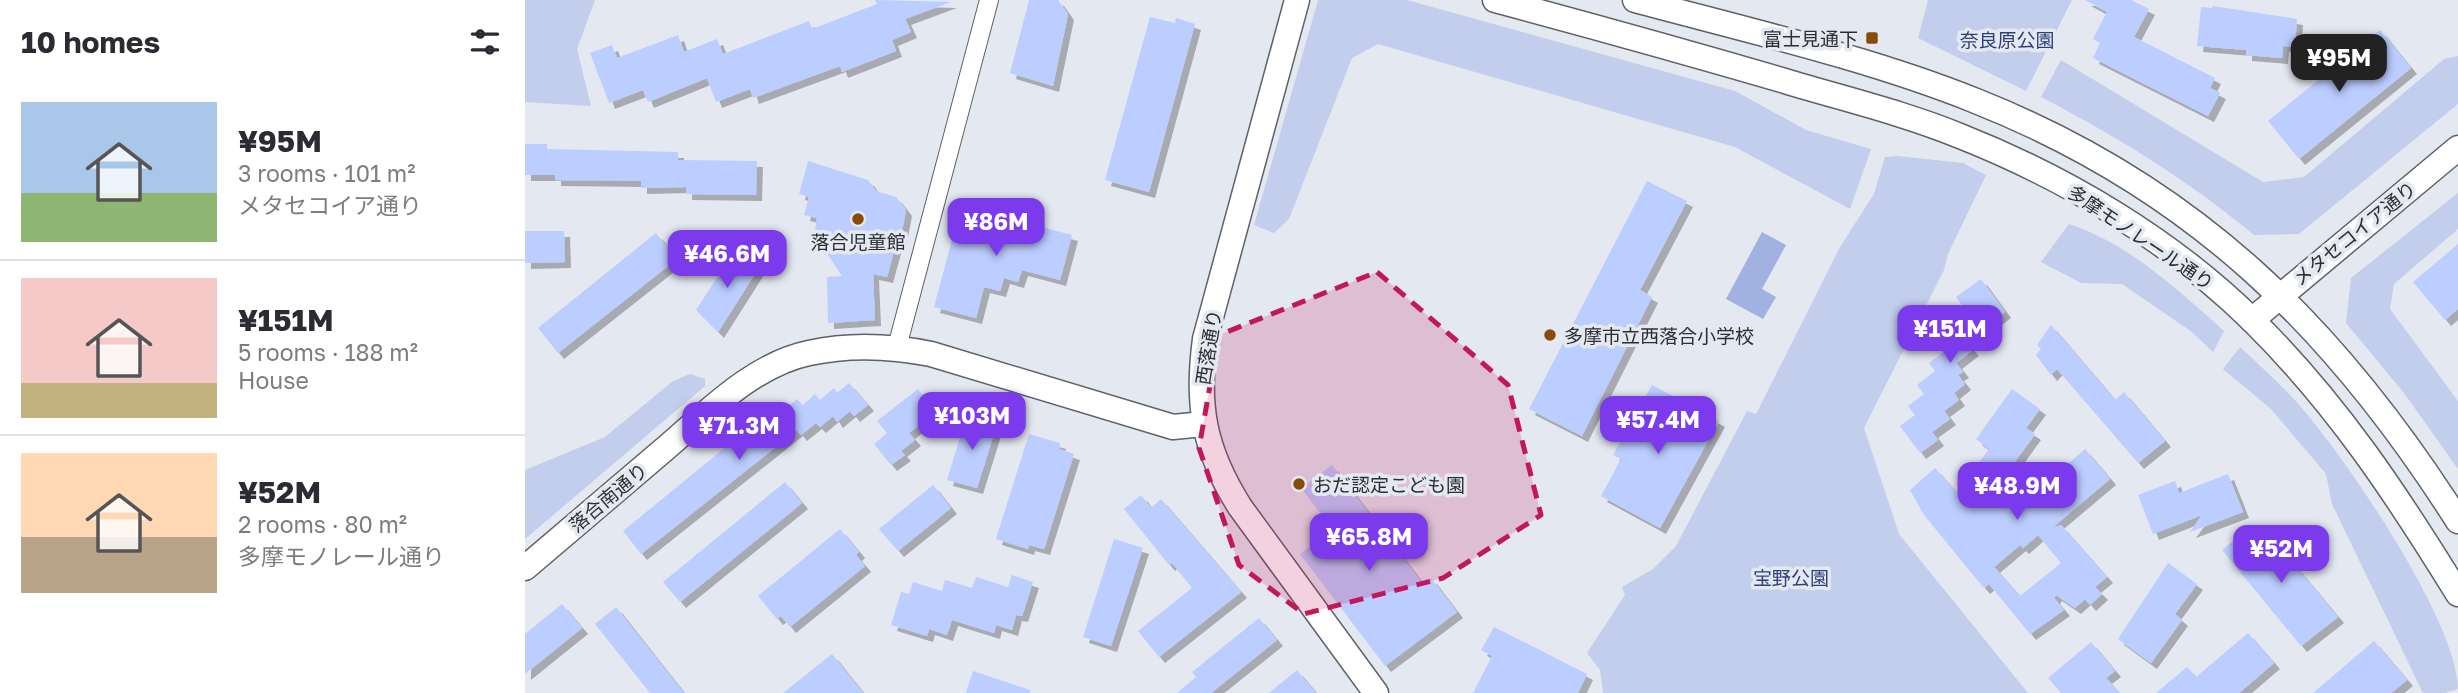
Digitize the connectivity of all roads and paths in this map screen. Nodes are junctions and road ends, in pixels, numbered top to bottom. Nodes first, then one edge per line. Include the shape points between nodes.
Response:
1 (989, 0) edge
2 (1297, 0) edge
3 (1495, 0) edge
4 (1635, 0) edge
5 (2458, 148) edge
6 (2281, 294) junction
7 (2252, 320) junction
8 (897, 347) junction
9 (1203, 424) junction
10 (2458, 521) edge
11 (525, 568) edge
12 (2458, 594) edge
13 (1376, 693) edge

1 - 8 street
2 - 9 main road, 西落通り via 1205,339
3 - 7 main road, 多摩モノレール通り via 1902,115 1999,152 2051,176 2130,224
4 - 6 main road, 多摩モノレール通り via 1911,78 2015,117 2070,143 2152,192 2228,247
5 - 6 main road, メタセコイア通り
6 - 7 main road, メタセコイア通り
6 - 10 main road, 多摩モノレール通り via 2377,402
7 - 12 main road, 多摩モノレール通り via 2300,369 2385,476
8 - 9 main road, 落合南通り via 1173,427
8 - 11 main road, 落合南通り via 807,353 767,370 729,395
9 - 13 main road, 西落通り via 1223,481

